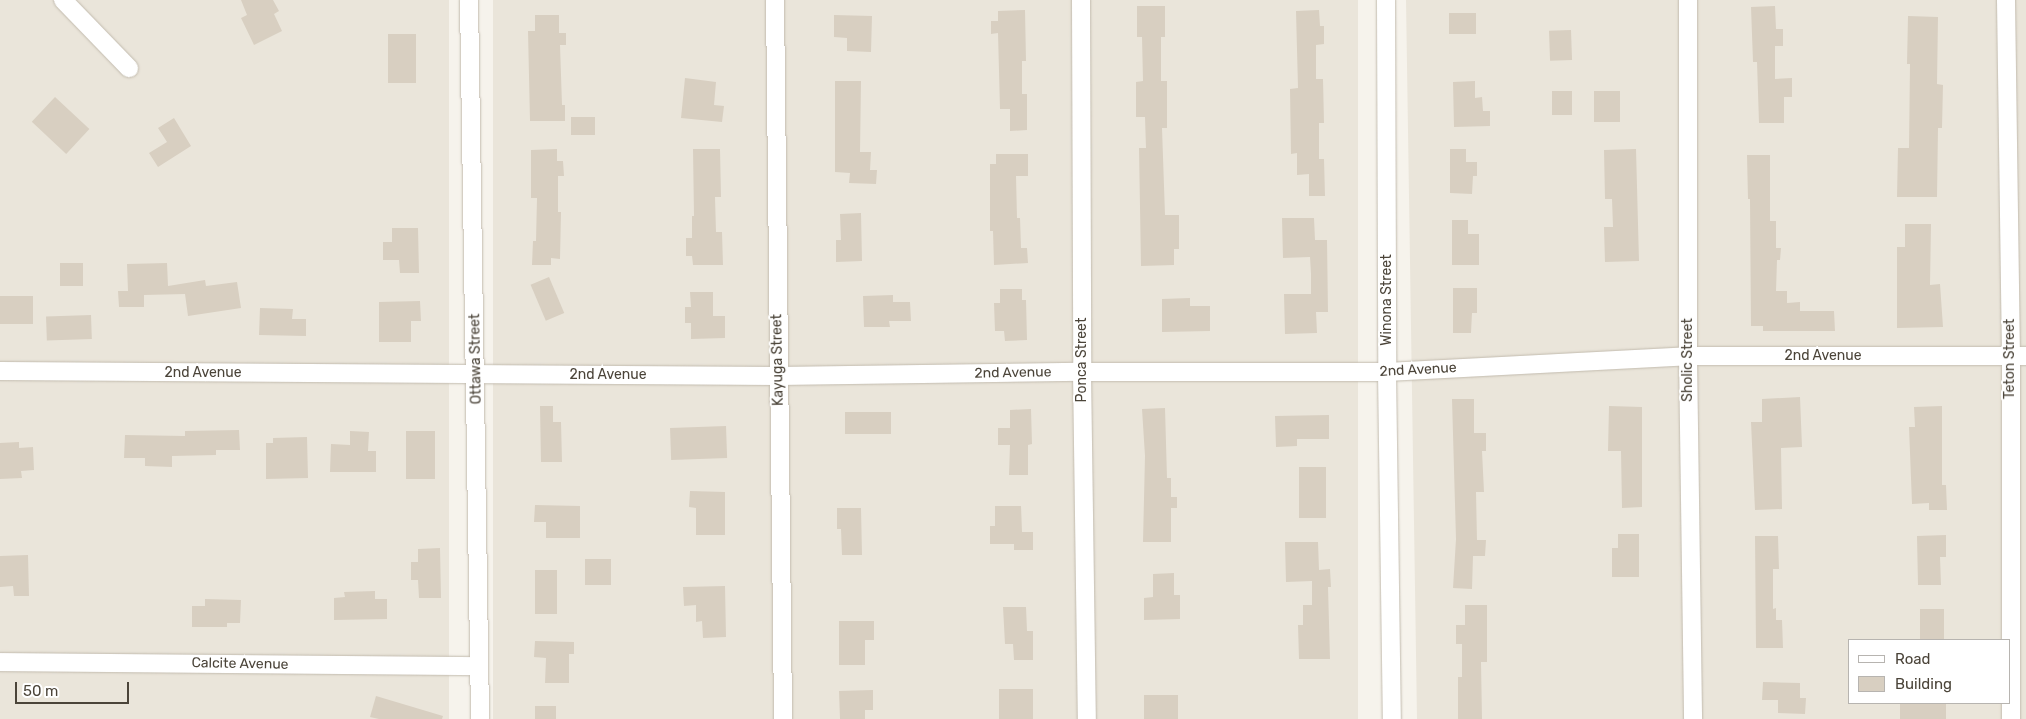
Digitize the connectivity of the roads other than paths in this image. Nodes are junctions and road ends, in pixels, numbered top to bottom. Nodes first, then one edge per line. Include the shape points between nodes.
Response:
1 (63, 0) edge
2 (470, 0) edge
3 (775, 0) edge
4 (1081, 0) edge
5 (1386, 0) edge
6 (1688, 0) edge
7 (2006, 0) edge
8 (128, 68) dead end
9 (1688, 356) junction
10 (2018, 356) edge
11 (0, 372) edge
12 (1082, 372) junction
13 (1387, 372) junction
14 (476, 374) junction
15 (778, 376) junction
16 (0, 662) edge
17 (479, 666) junction
18 (2011, 674) edge
19 (2010, 704) edge
20 (480, 719) edge
21 (783, 719) edge
22 (1087, 719) edge
23 (1392, 719) edge
24 (1693, 719) edge
25 (2010, 719) edge

1 - 8 street
2 - 14 street, Ottawa Street
3 - 15 street, Kayuga Street
4 - 12 street, Ponca Street
5 - 13 street, Winona Street
6 - 9 street, Sholic Street
7 - 10 street, Teton Street
9 - 10 street, 2nd Avenue
9 - 13 street, 2nd Avenue
9 - 24 street, Sholic Street
10 - 18 street, Teton Street
11 - 14 street, 2nd Avenue
12 - 13 street, 2nd Avenue
12 - 15 street, 2nd Avenue
12 - 22 street, Ponca Street
13 - 23 street, Winona Street
14 - 15 street, 2nd Avenue
14 - 17 street, Ottawa Street
15 - 21 street, Kayuga Street
16 - 17 street, Calcite Avenue
17 - 20 street, Ottawa Street
19 - 25 street, Teton Street

